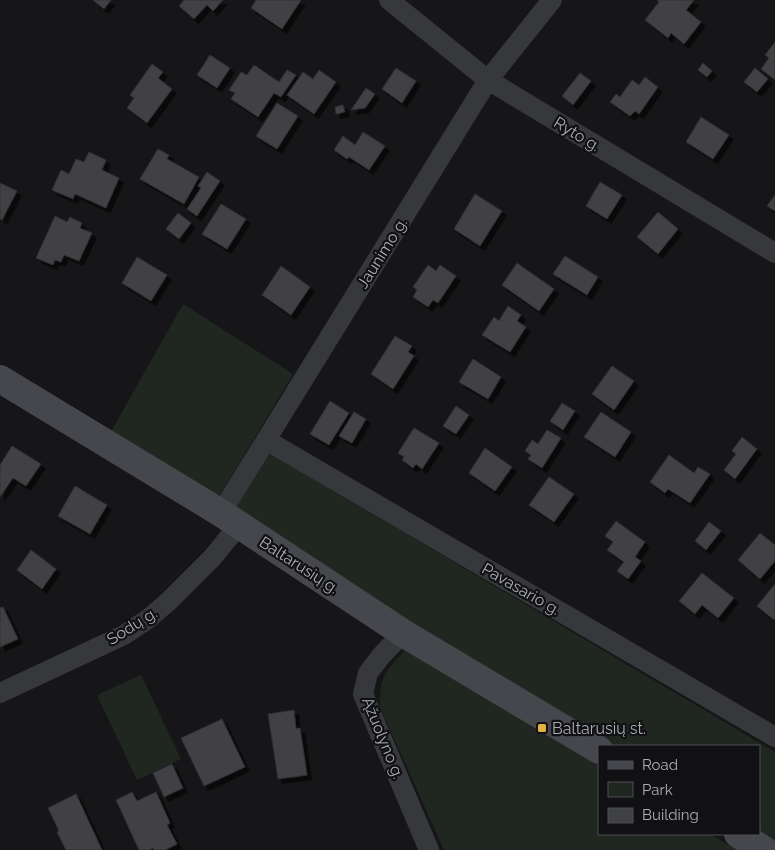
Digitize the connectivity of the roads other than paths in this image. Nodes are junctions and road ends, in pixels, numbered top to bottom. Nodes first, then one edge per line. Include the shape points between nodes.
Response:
1 (388, 0) edge
2 (552, 0) edge
3 (488, 80) junction
4 (775, 253) edge
5 (0, 379) edge
6 (266, 440) junction
7 (230, 519) junction
8 (403, 633) junction
9 (0, 693) edge
10 (775, 737) edge
11 (598, 749) edge
12 (740, 835) edge
13 (429, 850) edge
14 (764, 850) edge

1 - 3 street, Ryto g.
2 - 3 street, Jaunimo g.
3 - 4 street, Ryto g.
3 - 6 street, Jaunimo g.
5 - 7 main road, Baltarusių g.
6 - 7 street, Jaunimo g.
6 - 10 street, Pavasario g.
7 - 8 main road, Baltarusių g.
7 - 9 street, Sodų g. via 212,558 148,619 124,634
8 - 11 main road, Baltarusių g.
8 - 13 street, Ąžuolyno g. via 368,673 363,694
12 - 14 main road

